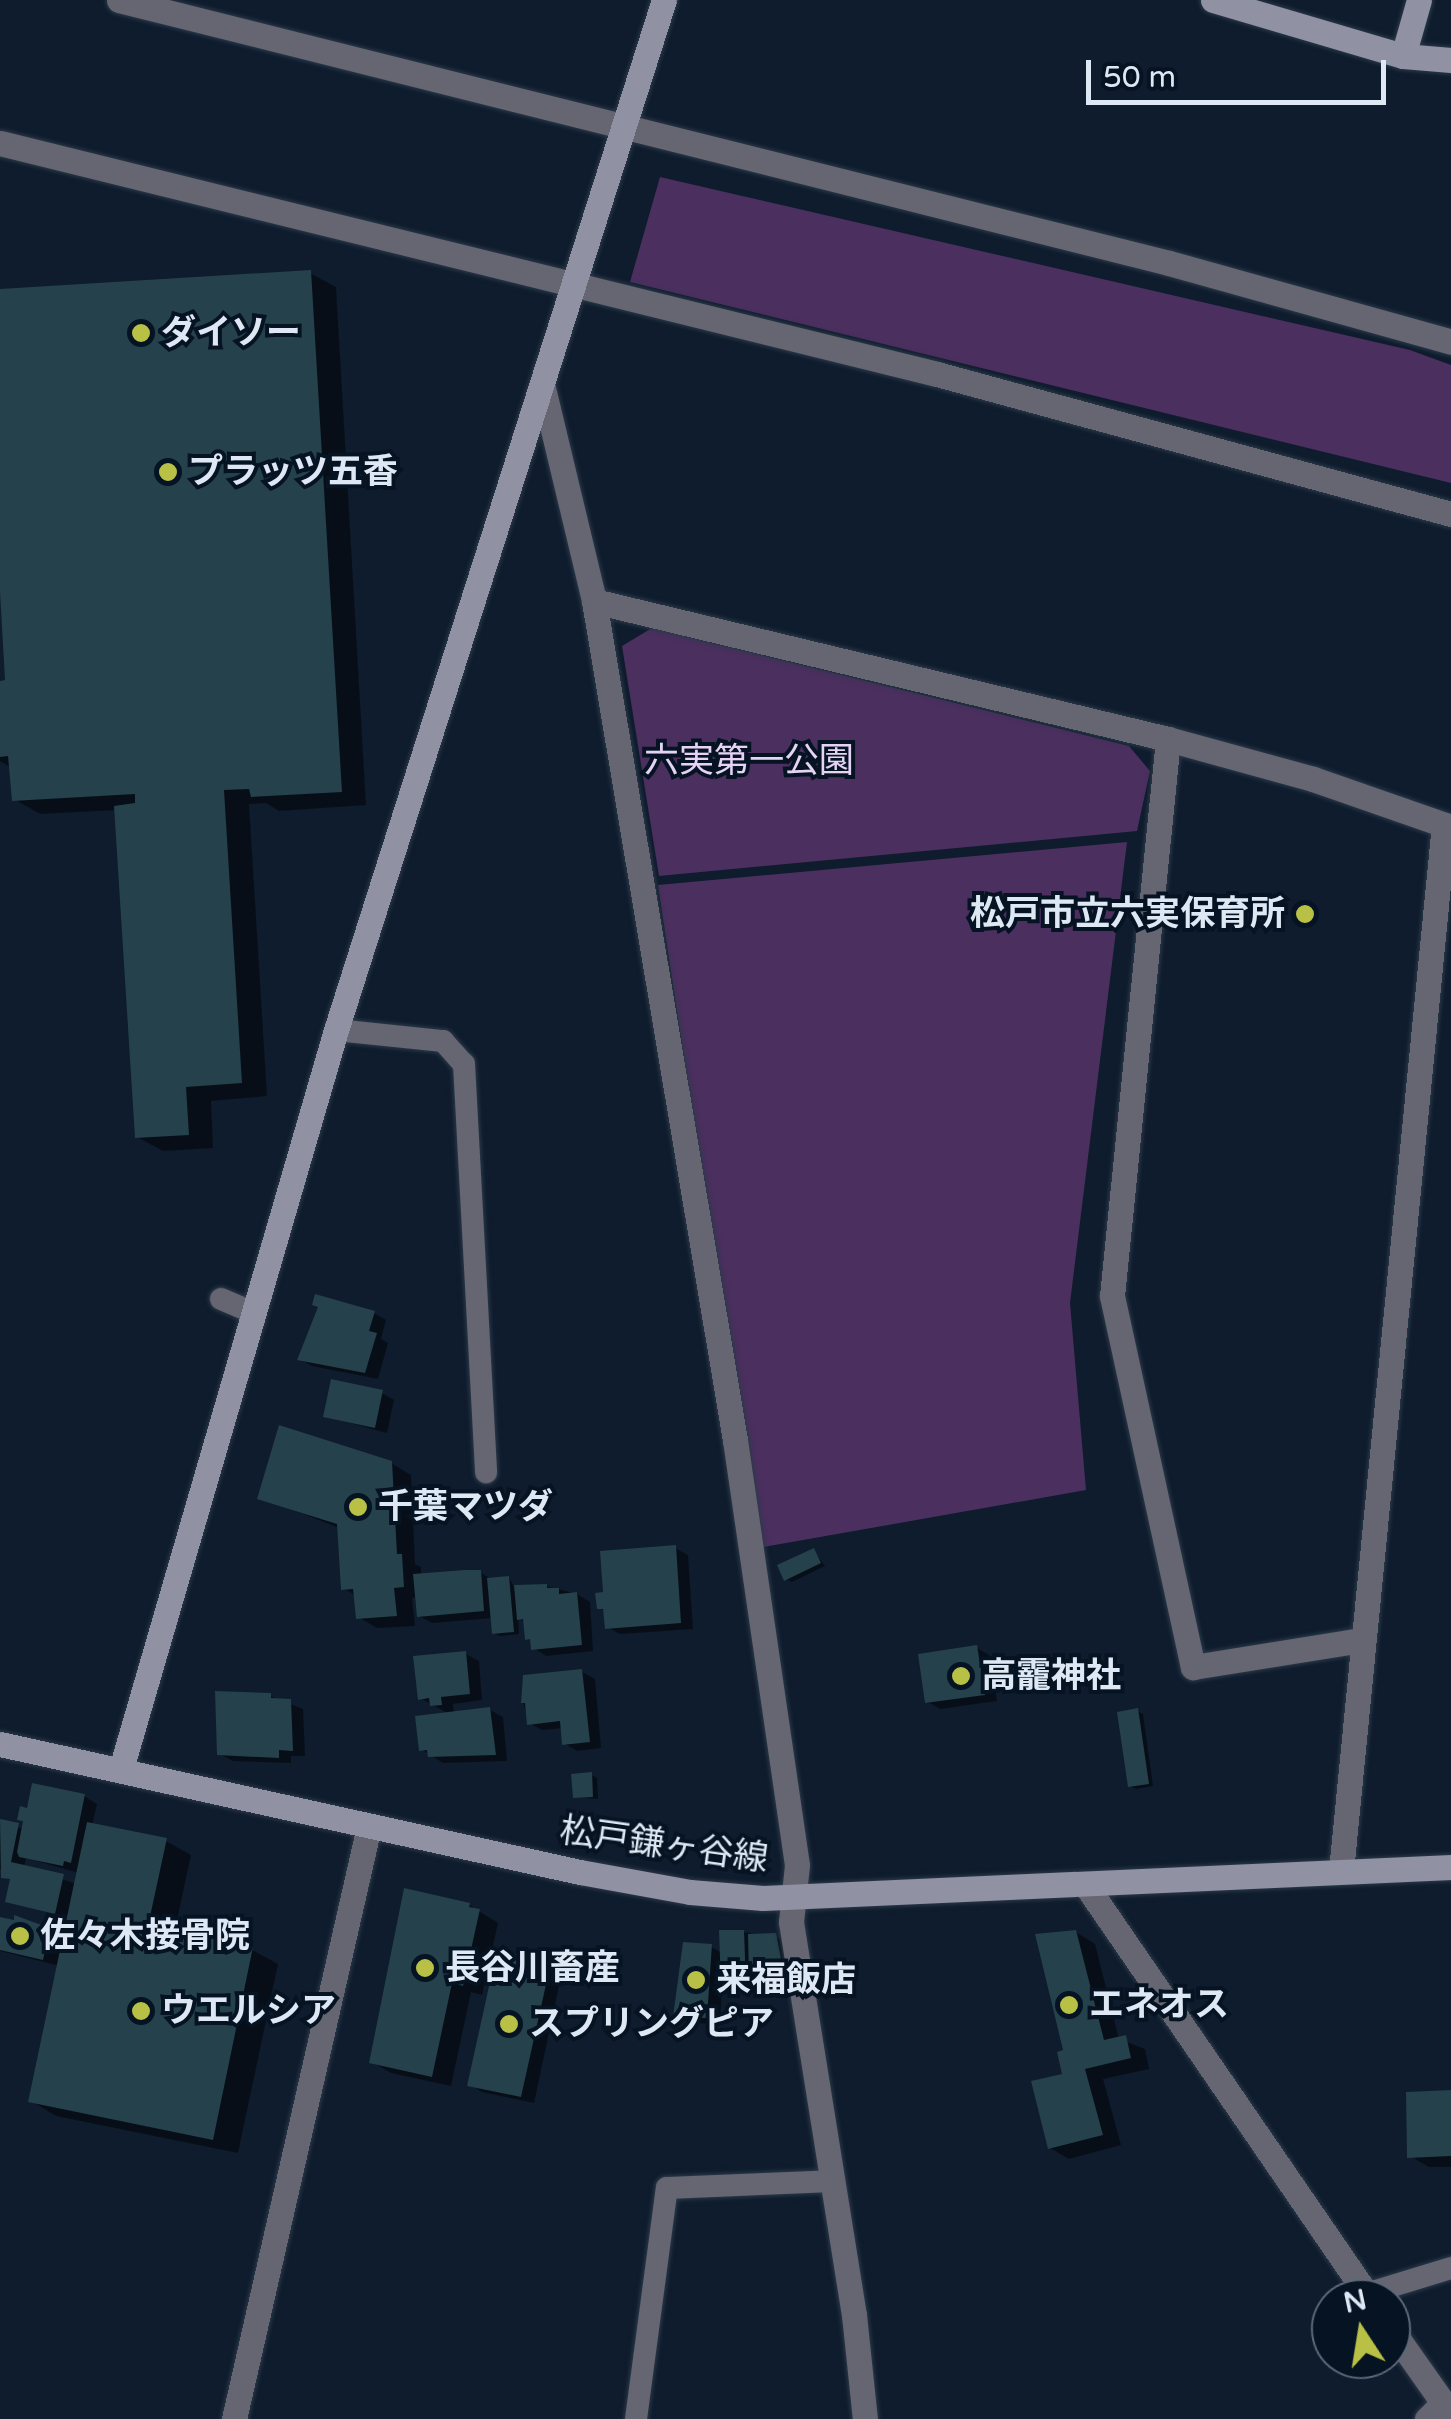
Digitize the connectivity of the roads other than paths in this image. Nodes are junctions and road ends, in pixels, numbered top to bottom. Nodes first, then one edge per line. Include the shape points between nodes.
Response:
1 (119, 0) edge
2 (664, 0) edge
3 (1213, 0) edge
4 (1420, 0) edge
5 (1403, 56) junction
6 (1451, 60) edge
7 (625, 125) junction
8 (0, 143) edge
9 (574, 284) junction
10 (1451, 342) edge
11 (542, 388) junction
12 (1451, 514) edge
13 (594, 601) junction
14 (1168, 739) junction
15 (1447, 826) edge
16 (336, 1030) junction
17 (222, 1299) dead end
18 (254, 1313) junction
19 (486, 1472) dead end
20 (1362, 1640) junction
21 (0, 1744) edge
22 (122, 1769) junction
23 (370, 1826) junction
24 (1451, 1867) edge
25 (1341, 1872) junction
26 (1085, 1884) junction
27 (797, 1896) junction
28 (832, 2181) junction
29 (1451, 2268) edge
30 (1356, 2279) edge
31 (1411, 2281) edge
32 (1411, 2363) edge
33 (1440, 2412) edge
34 (234, 2419) edge
35 (636, 2419) edge
36 (865, 2419) edge

1 - 7 street
2 - 7 street
3 - 5 street
4 - 5 street
5 - 6 street
7 - 9 street
7 - 10 street
8 - 9 street
9 - 11 street
9 - 12 street via 1138,426
11 - 13 street
11 - 16 street
13 - 14 street
13 - 27 street via 734,1440
14 - 15 street via 1312,778
14 - 20 street via 1112,1296 1193,1667
15 - 20 street
16 - 18 street
16 - 19 lane via 443,1041 464,1064
17 - 18 lane
18 - 22 street
20 - 25 street
21 - 22 street, 松戸鎌ヶ谷線
22 - 23 street, 松戸鎌ヶ谷線
23 - 27 street, 松戸鎌ヶ谷線 via 690,1892
23 - 34 street
24 - 25 street, 松戸鎌ヶ谷線
25 - 26 street, 松戸鎌ヶ谷線
26 - 27 street, 松戸鎌ヶ谷線
26 - 30 street
27 - 28 street via 791,1922
28 - 35 lane via 667,2188
28 - 36 street
29 - 31 lane
32 - 33 street

